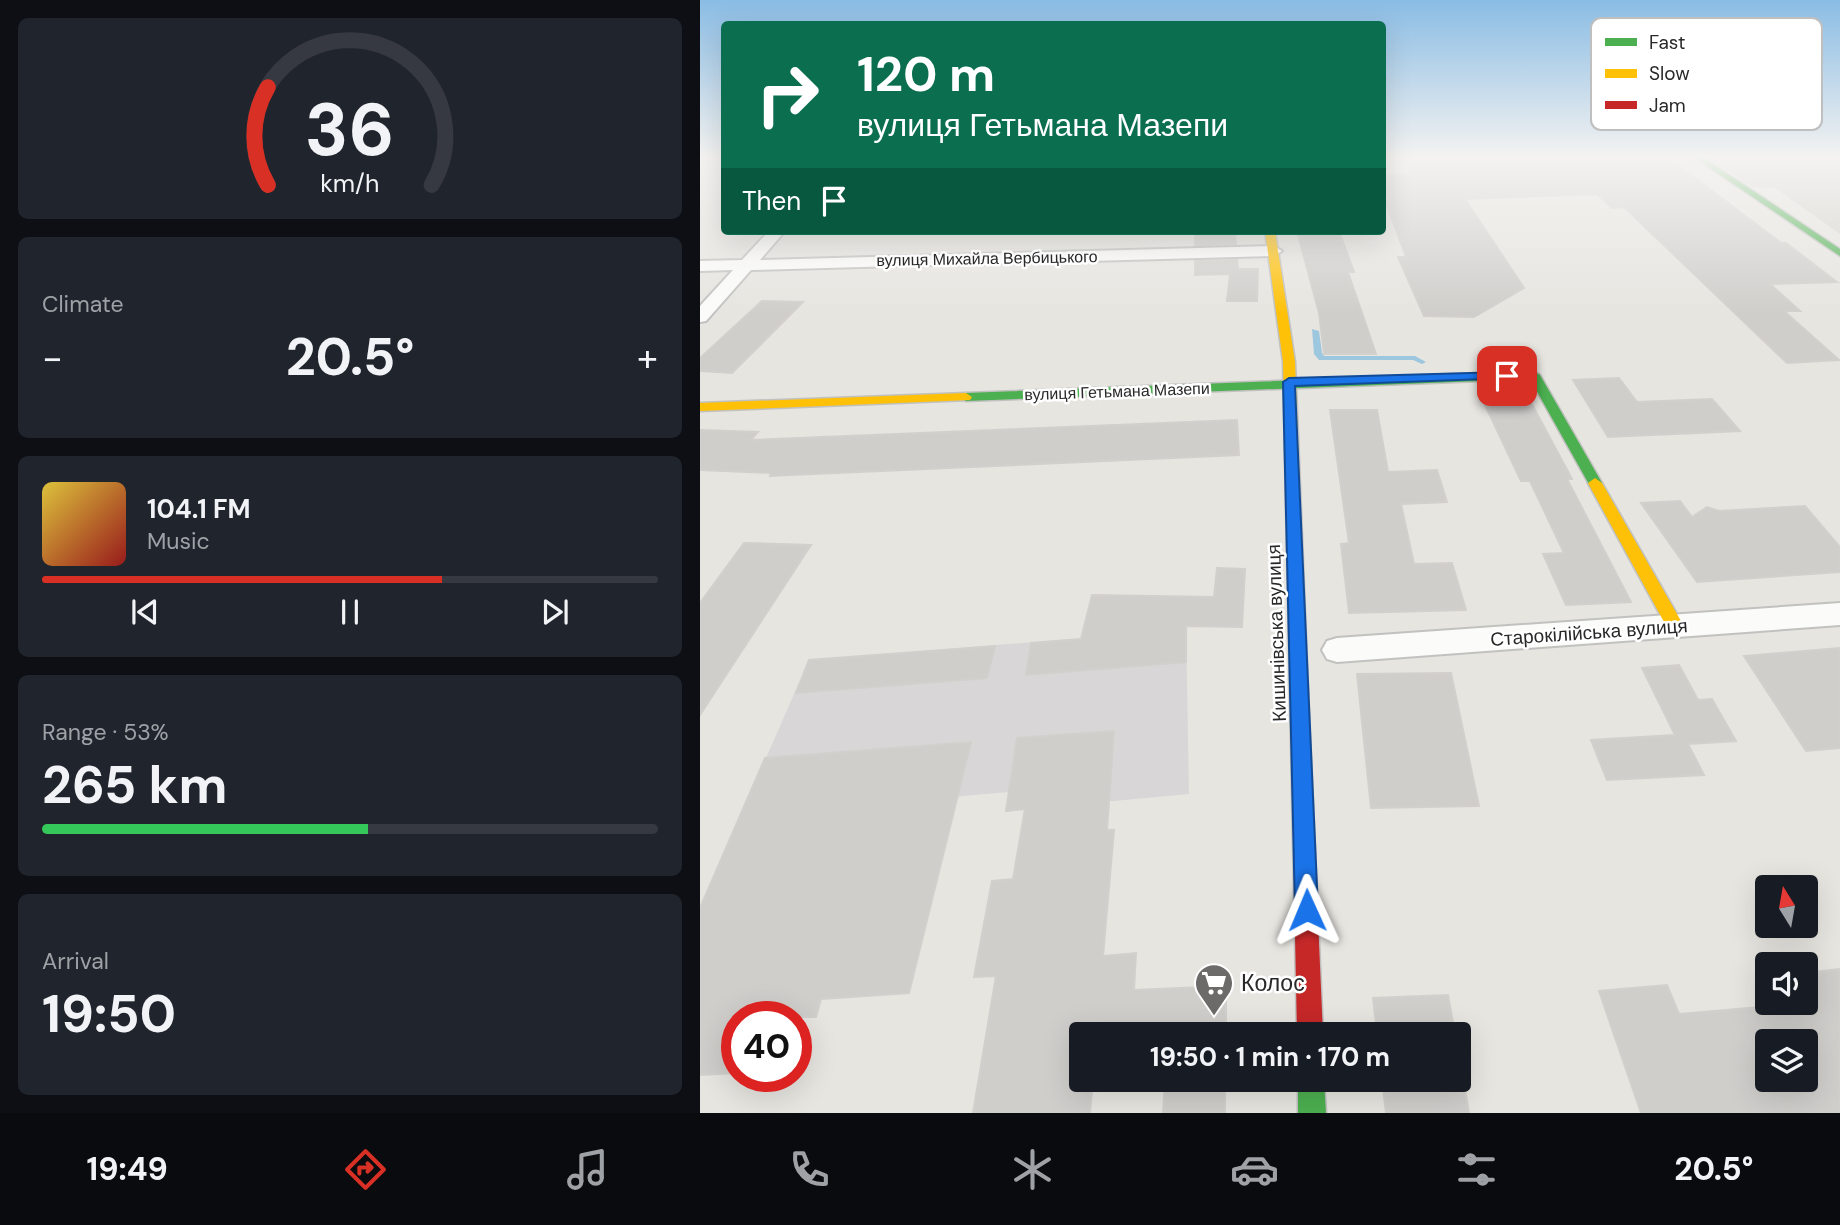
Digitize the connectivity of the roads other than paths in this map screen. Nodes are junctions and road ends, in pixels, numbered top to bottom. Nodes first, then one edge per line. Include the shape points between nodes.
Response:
1 (1776, 210) edge
2 (774, 235) edge
3 (1271, 235) edge
4 (1274, 251) junction
5 (1840, 253) edge
6 (751, 263) junction
7 (700, 265) edge
8 (700, 317) edge
9 (1289, 382) junction
10 (700, 407) edge
11 (1840, 614) edge
12 (1675, 626) junction
13 (1347, 649) dead end
14 (1310, 1022) edge
15 (1311, 1092) edge
16 (1312, 1113) edge

1 - 5 street
2 - 6 street
3 - 4 street, Кишинівська вулиця
4 - 6 street, вулиця Михайла Вербицького
4 - 9 street, Кишинівська вулиця
6 - 7 street, вулиця Михайла Вербицького
6 - 8 street
9 - 10 street, вулиця Гетьмана Мазепи
9 - 12 street, вулиця Гетьмана Мазепи via 1534,375
9 - 14 street, Кишинівська вулиця
11 - 12 street, Старокілійська вулиця
12 - 13 street, Старокілійська вулиця
15 - 16 street

